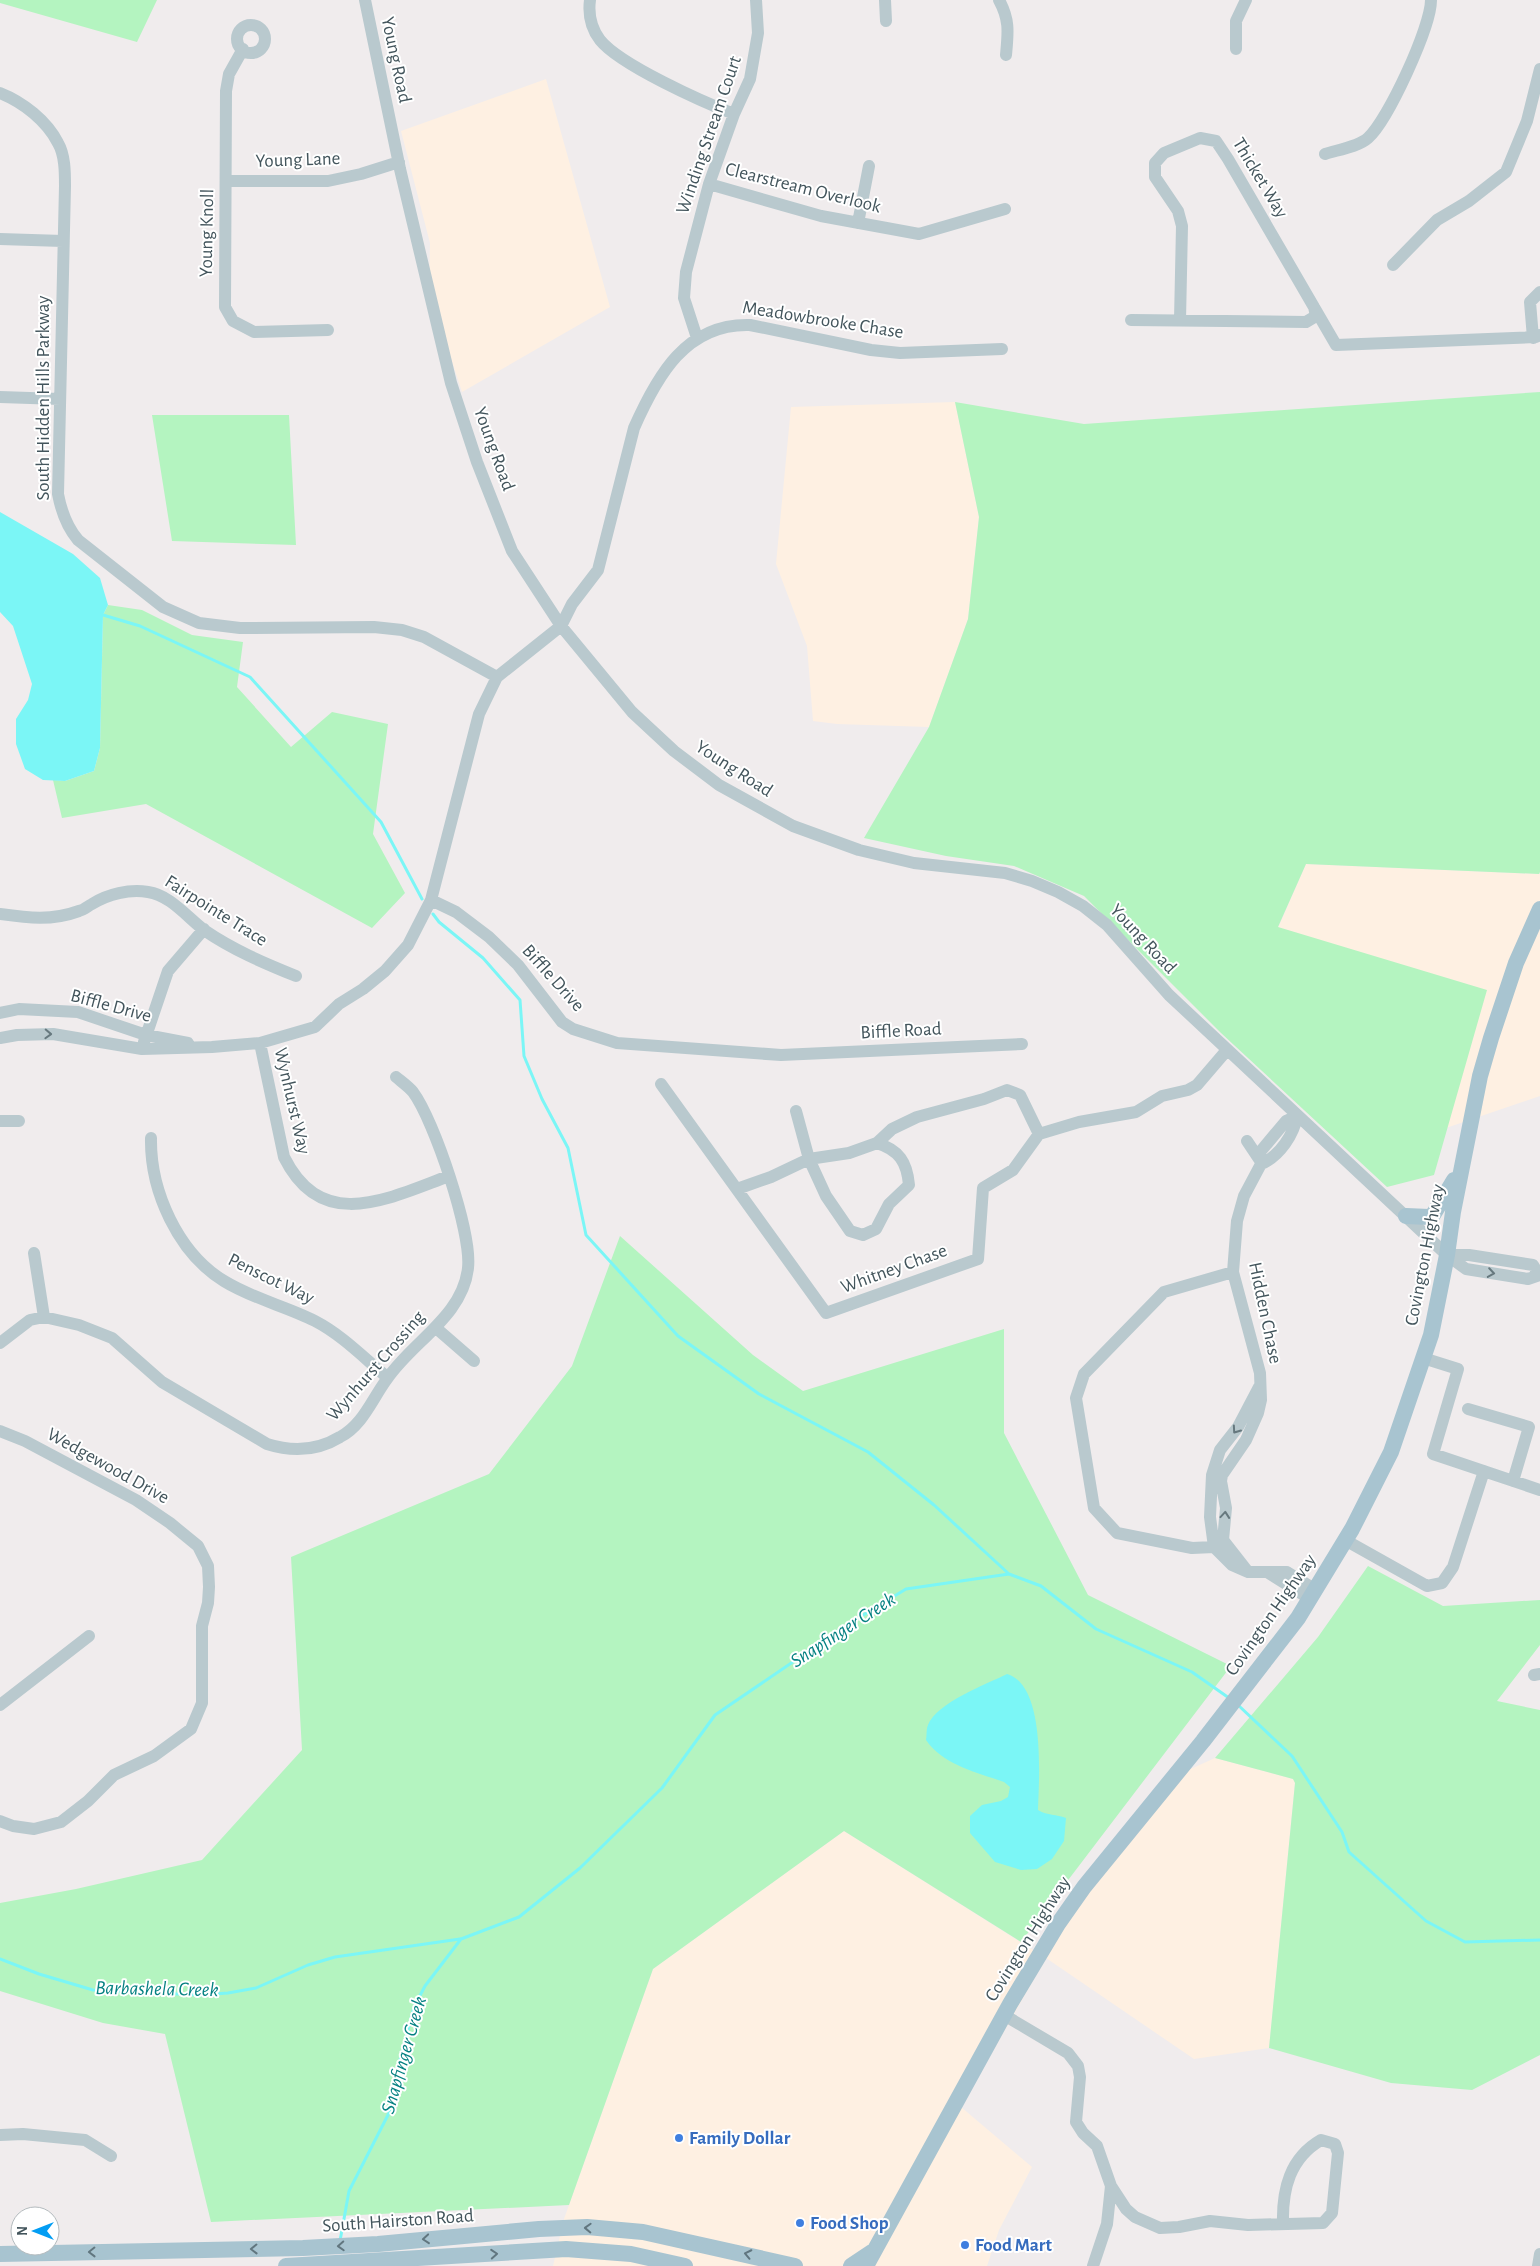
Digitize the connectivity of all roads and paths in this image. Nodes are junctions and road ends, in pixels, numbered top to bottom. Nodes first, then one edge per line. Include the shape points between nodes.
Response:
1 (365, 0) edge
2 (590, 0) edge
3 (756, 0) edge
4 (885, 0) edge
5 (999, 0) edge
6 (1246, 0) edge
7 (1431, 0) edge
8 (886, 21) dead end
9 (1236, 48) dead end
10 (243, 50) dead end
11 (1006, 55) dead end
12 (1540, 69) edge
13 (0, 93) edge
14 (734, 114) junction
15 (1325, 154) dead end
16 (399, 162) junction
17 (869, 166) dead end
18 (226, 181) junction
19 (709, 184) junction
20 (1004, 209) dead end
21 (858, 223) junction
22 (0, 239) edge
23 (63, 241) junction
24 (1393, 265) dead end
25 (1540, 292) edge
26 (1314, 307) junction
27 (1131, 320) dead end
28 (1180, 320) junction
29 (328, 330) dead end
30 (1536, 336) edge
31 (697, 338) junction
32 (1002, 350) dead end
33 (0, 397) edge
34 (60, 400) junction
35 (561, 626) junction
36 (497, 677) junction
37 (431, 900) junction
38 (1540, 909) edge
39 (0, 914) edge
40 (204, 929) junction
41 (296, 976) dead end
42 (0, 1013) edge
43 (146, 1035) junction
44 (0, 1038) edge
45 (260, 1042) junction
46 (1022, 1044) dead end
47 (212, 1047) junction
48 (142, 1049) junction
49 (1228, 1050) junction
50 (781, 1055) joint
51 (396, 1077) dead end
52 (661, 1084) dead end
53 (796, 1111) dead end
54 (1297, 1116) junction
55 (0, 1121) edge
56 (19, 1121) dead end
57 (1039, 1134) junction
58 (1273, 1136) junction
59 (151, 1138) dead end
60 (1247, 1141) dead end
61 (877, 1142) junction
62 (1283, 1145) junction
63 (809, 1158) junction
64 (1261, 1164) junction
65 (1461, 1174) junction
66 (449, 1176) junction
67 (737, 1189) junction
68 (1406, 1216) junction
69 (34, 1253) dead end
70 (1448, 1255) junction
71 (1233, 1272) junction
72 (1540, 1275) edge
73 (44, 1317) junction
74 (436, 1328) junction
75 (0, 1343) edge
76 (1423, 1358) junction
77 (474, 1361) dead end
78 (387, 1378) junction
79 (1468, 1409) dead end
80 (0, 1431) edge
81 (1484, 1471) junction
82 (1513, 1481) junction
83 (1540, 1490) edge
84 (1345, 1540) junction
85 (1218, 1543) junction
86 (1313, 1595) junction
87 (89, 1636) dead end
88 (0, 1705) edge
89 (0, 1821) edge
90 (1004, 2014) junction
91 (0, 2135) edge
92 (111, 2156) dead end
93 (1111, 2186) junction
94 (1283, 2224) junction
95 (876, 2249) junction
96 (0, 2254) edge
97 (1540, 2254) edge
98 (286, 2266) edge
99 (300, 2266) edge
100 (685, 2266) edge
101 (796, 2266) edge
102 (851, 2266) edge
103 (866, 2266) edge
104 (883, 2266) edge
105 (1093, 2266) edge
106 (1538, 2266) edge

1 - 16 street, Young Road
2 - 14 street via 588,13 592,26 609,49 668,83
3 - 14 street, Winding Stream Court via 756,57
4 - 8 street
5 - 11 street via 1006,13
6 - 9 street via 1236,21
7 - 15 street via 1429,22 1381,121 1367,139
10 - 18 street, Young Knoll via 230,74 226,91
12 - 24 street via 1527,122 1506,172 1469,201 1437,220
13 - 23 street, South Hidden Hills Parkway via 27,108 43,122 59,144 65,171
14 - 19 street, Winding Stream Court
16 - 18 street, Young Lane via 328,181
16 - 35 street, Young Road via 451,383 477,462 512,551
17 - 21 street
18 - 29 street, Young Knoll via 224,292 225,307 233,321 254,332
19 - 21 street, Clearstream Overlook via 821,216
19 - 31 street, Winding Stream Court via 686,272 684,298
20 - 21 street, Clearstream Overlook via 919,234
22 - 23 street
23 - 34 street, South Hidden Hills Parkway
25 - 30 street, Thicket Way via 1530,302
26 - 28 street via 1316,316 1306,322
26 - 28 street, Thicket Way via 1216,141 1200,138 1164,153 1155,164 1155,177 1178,210 1182,226
26 - 30 street, Thicket Way via 1336,345
27 - 28 street
31 - 32 street, Meadowbrooke Chase via 730,324 900,353
31 - 35 street, Meadowbrooke Chase via 666,368 644,406 634,428 598,570 572,604
33 - 34 street
34 - 36 street, South Hidden Hills Parkway via 58,494 60,508 72,533 163,607 199,623 240,628 374,627 402,630 424,637
35 - 36 street, Biffle Drive
35 - 49 street, Young Road via 632,712 674,751 727,790 793,826 859,850 914,863 1005,873 1058,892 1107,925 1169,995
36 - 37 street, Biffle Drive via 479,714
37 - 45 street, Biffle Drive via 408,945 374,980 339,1004 315,1027
37 - 50 street, Biffle Drive via 456,912 489,937 518,965 562,1022 573,1028 617,1043
38 - 65 main road, Covington Highway via 1516,963 1491,1038 1480,1076
39 - 40 street, Fairpointe Trace via 30,919 58,917 82,911 117,893 149,892 172,903
40 - 41 street, Fairpointe Trace via 246,955
40 - 43 street via 168,972
42 - 43 street, Biffle Drive via 19,1009 78,1012
43 - 47 street, Biffle Drive
43 - 48 street
44 -> 48 street, Biffle Drive via 17,1034 53,1034
45 - 47 street, Biffle Drive
45 - 66 street, Wynhurst Way via 284,1158 307,1190 328,1202 358,1205 392,1197
46 - 50 street, Biffle Road
47 - 48 street, Biffle Drive
49 - 54 street, Young Road
49 - 57 street via 1188,1090 1162,1096 1136,1112 1079,1122
51 - 66 street, Wynhurst Crossing via 413,1092 426,1116
52 - 67 street, Whitney Chase
53 - 63 street
54 - 58 street, Hidden Chase via 1286,1121
54 - 62 street, Hidden Chase via 1295,1130
54 - 68 street, Young Road
55 - 56 street
57 - 61 street via 1020,1095 1007,1090 917,1117 892,1129
57 - 67 street, Whitney Chase via 1014,1170 983,1188 978,1259 826,1313
58 - 62 street
58 - 64 street, Hidden Chase via 1260,1152
59 - 78 street, Penscot Way via 152,1163 163,1201 192,1254 223,1281 315,1321 336,1334
60 - 64 street
61 - 63 street via 849,1153
61 - 63 street via 892,1148 901,1159 908,1171 909,1185 889,1204 876,1229 863,1235 850,1231 826,1196
62 - 64 street, Hidden Chase via 1271,1160
63 - 67 street
64 - 71 street, Hidden Chase via 1244,1196 1237,1221
65 - 68 main road via 1456,1175 1433,1215 1421,1218
65 - 70 main road, Covington Highway
66 - 74 street, Wynhurst Crossing via 469,1244 468,1269 458,1298
68 - 70 street, Young Road
69 - 73 street
70 - 72 street via 1469,1255 1532,1266
70 - 76 main road, Covington Highway
71 - 85 street, Hidden Chase via 1260,1373 1259,1387 1238,1427 1220,1450 1212,1475 1210,1517
71 - 85 street via 1164,1292 1084,1374 1076,1398 1094,1508 1117,1534 1192,1548
73 - 75 street via 30,1320
73 - 78 street, Wynhurst Crossing via 79,1325 112,1338 162,1382 267,1444 281,1448 309,1449 342,1437 362,1418
74 - 77 street
74 - 78 street, Wynhurst Crossing
76 - 81 street via 1458,1370 1432,1454
76 - 84 main road, Covington Highway via 1391,1452
79 - 82 street via 1529,1427
80 - 89 street, Wedgewood Drive via 136,1500 170,1524 198,1546 208,1566 209,1587 202,1626 202,1704 191,1729 154,1756 114,1775 62,1822 34,1829
81 - 82 street
81 - 84 street via 1453,1567 1442,1583 1427,1586
82 - 83 street
84 - 86 main road, Covington Highway
85 - 86 street via 1232,1565 1248,1572 1288,1572
86 - 90 main road, Covington Highway via 1203,1741 1084,1887 1033,1963
87 - 88 street
90 - 93 street via 1068,2053 1078,2066 1076,2122 1096,2146
90 - 95 main road, Covington Highway
91 - 92 street via 85,2140
93 - 94 street via 1135,2217 1160,2228 1179,2228 1210,2221
93 - 105 street via 1107,2224
94 - 94 street via 1323,2223 1332,2212 1338,2153 1335,2144 1321,2140 1306,2149 1285,2183
95 - 102 main road
95 - 103 main road, Covington Highway
95 - 104 main road
101 -> 96 main road, South Hairston Road via 643,2232 587,2228 303,2248
97 - 106 street
98 - 99 main road, South Hairston Road
99 -> 100 main road, South Hairston Road via 566,2249 631,2254

